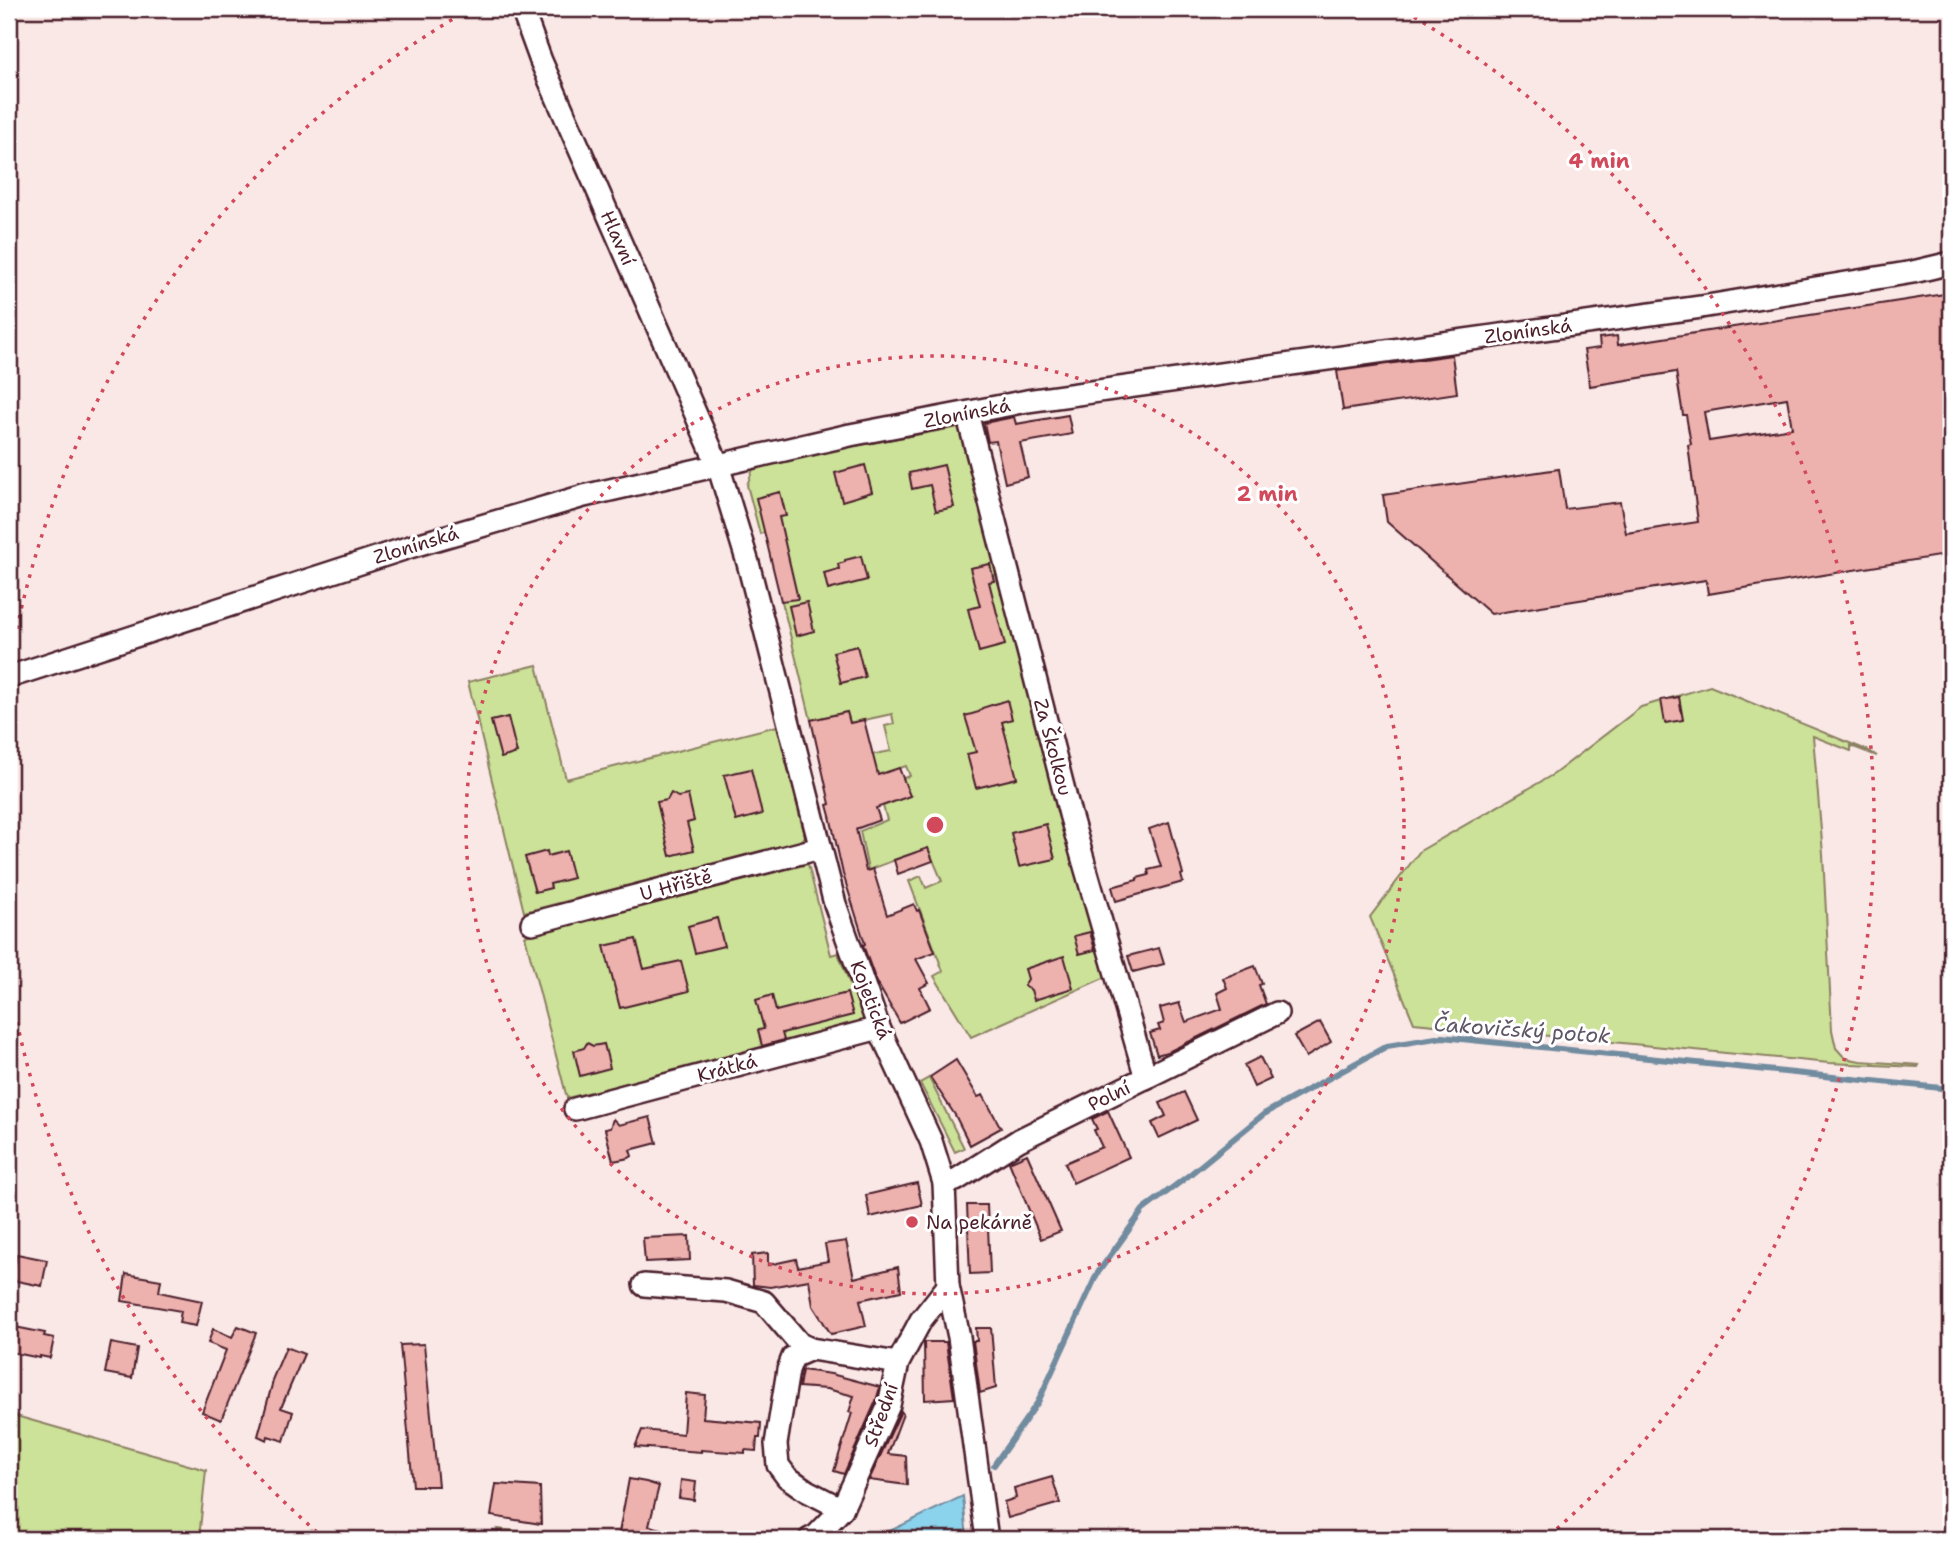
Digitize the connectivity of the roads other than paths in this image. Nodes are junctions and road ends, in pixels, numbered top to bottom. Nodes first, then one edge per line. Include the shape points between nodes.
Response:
1 (522, 9) edge
2 (1951, 263) edge
3 (967, 413) junction
4 (718, 466) junction
5 (9, 677) edge
6 (820, 848) junction
7 (532, 923) dead end
8 (1277, 1013) dead end
9 (879, 1028) junction
10 (1146, 1078) junction
11 (575, 1109) dead end
12 (944, 1183) junction
13 (644, 1285) dead end
14 (948, 1286) junction
15 (811, 1349) junction
16 (898, 1363) junction
17 (842, 1508) junction
18 (810, 1539) edge
19 (987, 1539) edge

1 - 4 street, Hlavní
2 - 3 street, Zlonínská via 1702,307
3 - 4 street, Zlonínská
3 - 10 street, Za Školkou via 1070,814
4 - 5 street, Zlonínská via 584,496 412,546
4 - 6 street, Kojetická via 748,563
6 - 7 street, U Hřiště
6 - 9 street, Kojetická
8 - 10 street, Polní
9 - 11 street, Krátká
9 - 12 street, Kojetická via 931,1141
10 - 12 street, Polní via 1019,1140
12 - 14 street, Kojetická
13 - 15 street via 726,1291 764,1302 800,1344
14 - 16 street, Střední via 921,1320
14 - 19 street, Kojetická
15 - 16 street
15 - 17 street via 793,1357 788,1370 776,1444 778,1465 807,1491
16 - 17 street, Střední via 889,1405
17 - 18 street, Střední

